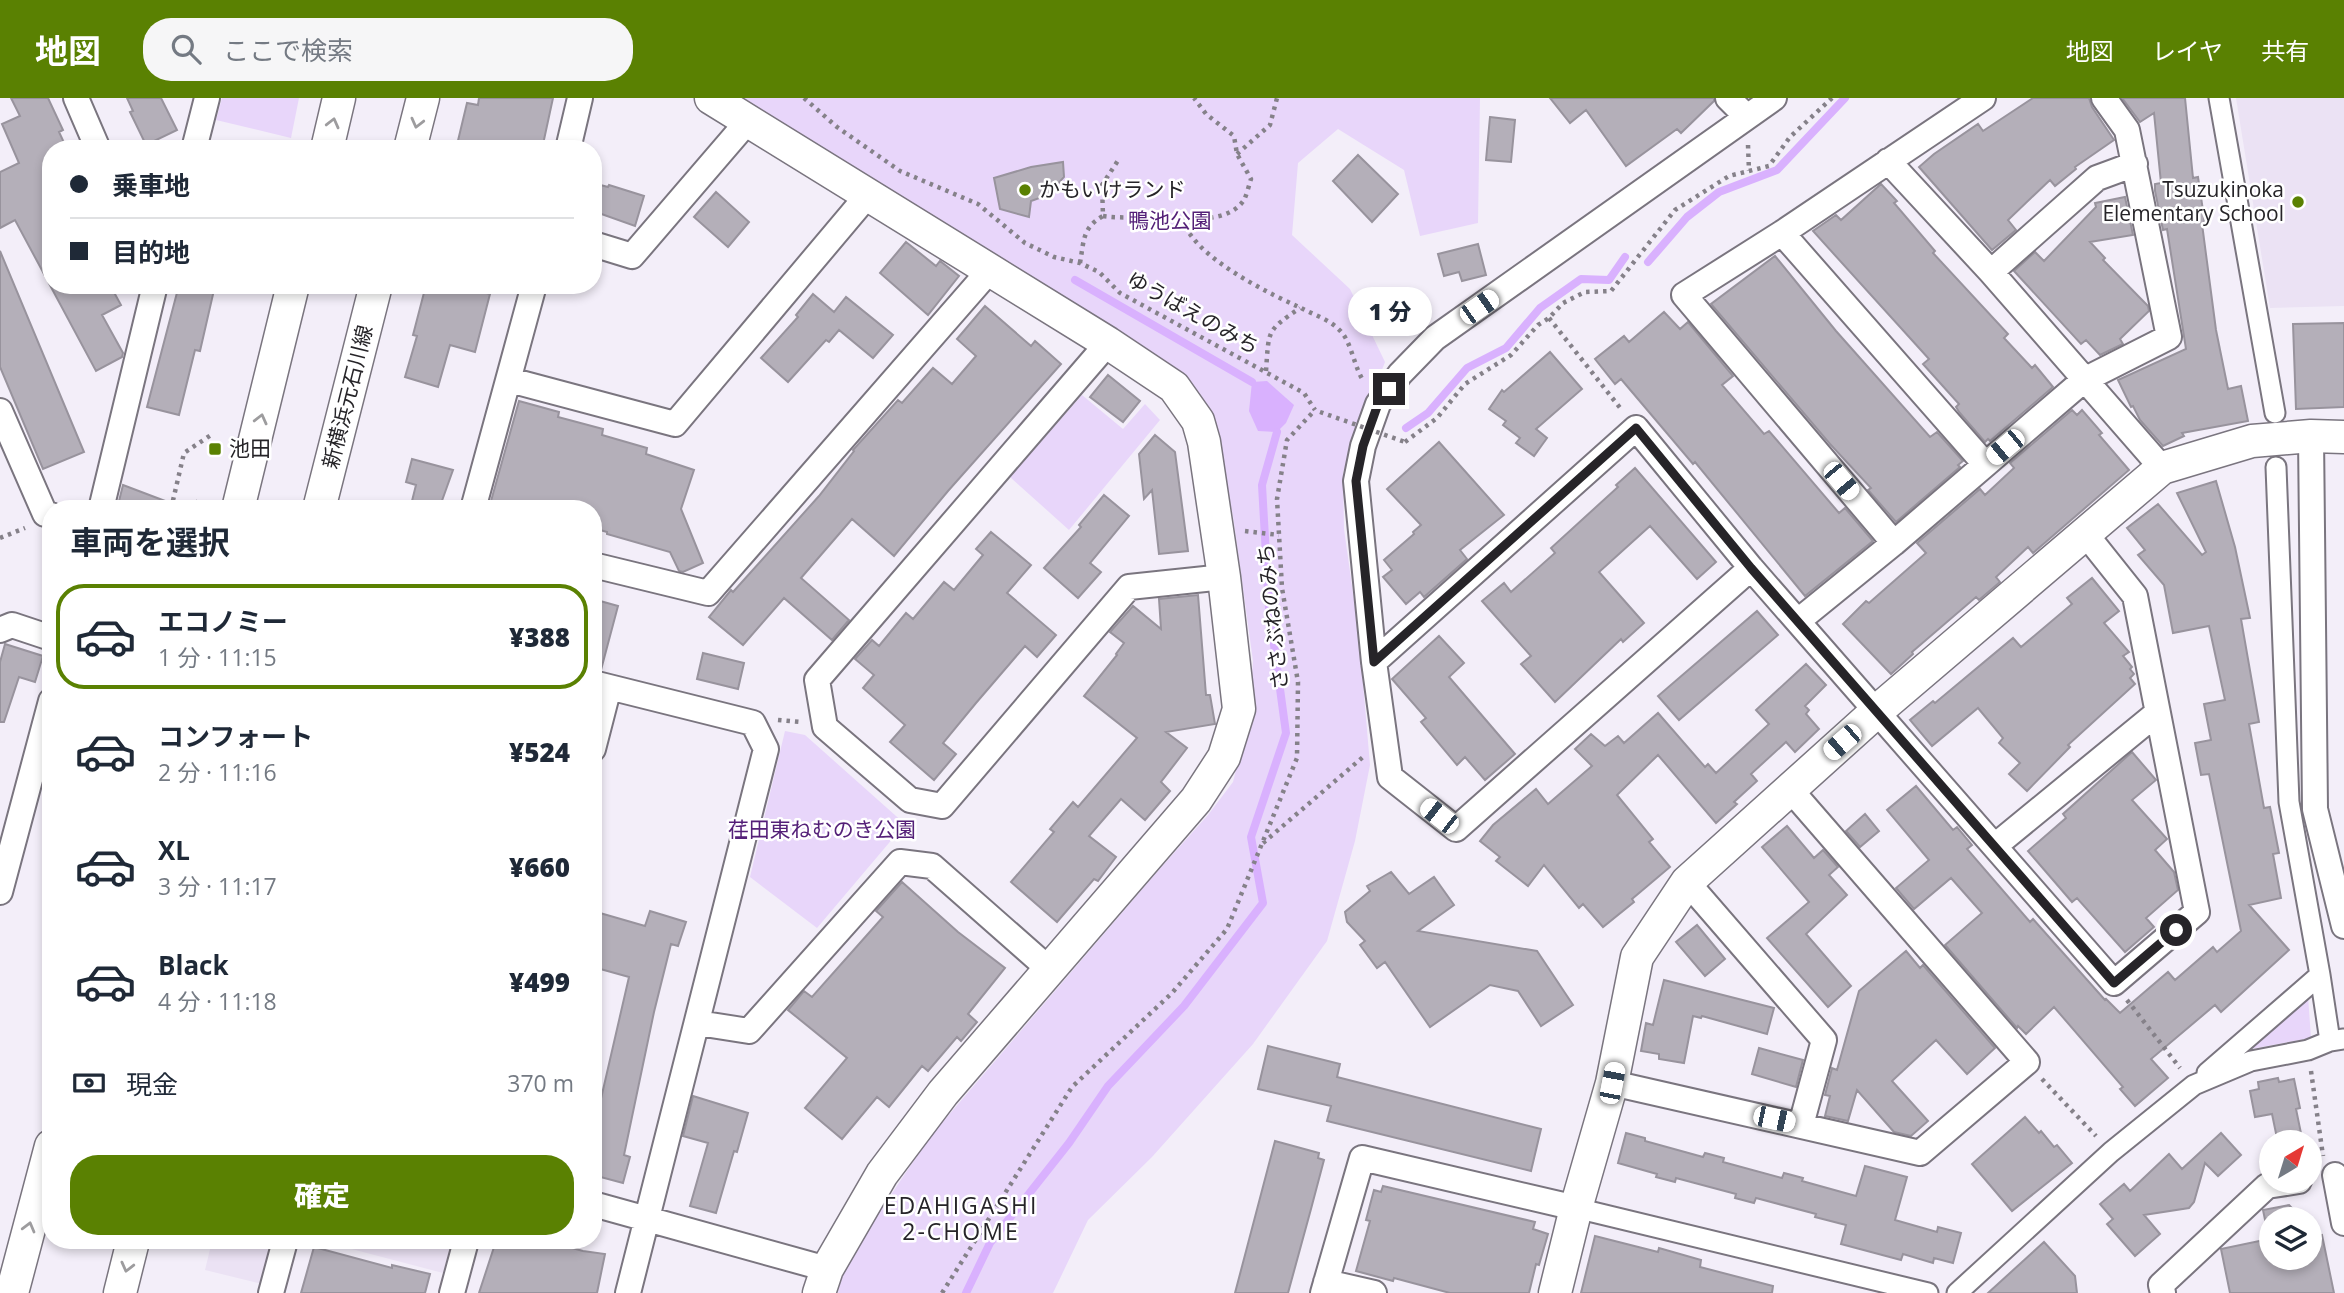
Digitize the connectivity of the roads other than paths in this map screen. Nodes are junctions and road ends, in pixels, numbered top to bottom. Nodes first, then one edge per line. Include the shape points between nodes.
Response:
1 (76, 98) edge
2 (207, 98) edge
3 (339, 98) edge
4 (423, 98) edge
5 (580, 98) edge
6 (711, 98) edge
7 (1728, 98) edge
8 (1774, 98) edge
9 (1983, 98) edge
10 (2105, 98) edge
11 (2219, 98) edge
12 (1747, 117) junction
13 (748, 121) junction
14 (94, 140) edge
15 (196, 140) edge
16 (329, 140) edge
17 (412, 140) edge
18 (570, 140) edge
19 (1888, 161) junction
20 (2135, 164) junction
21 (867, 196) junction
22 (1782, 233) junction
23 (602, 247) edge
24 (990, 270) junction
25 (1991, 272) junction
26 (154, 294) edge
27 (291, 294) edge
28 (374, 294) edge
29 (532, 294) edge
30 (1108, 343) junction
31 (510, 380) junction
32 (2084, 380) junction
33 (0, 411) edge
34 (2275, 413) dead end
35 (2311, 436) junction
36 (2344, 437) edge
37 (1985, 464) junction
38 (2276, 467) dead end
39 (2162, 468) junction
40 (103, 500) edge
41 (240, 500) edge
42 (321, 500) edge
43 (476, 500) edge
44 (42, 507) edge
45 (2084, 532) junction
46 (1894, 543) junction
47 (602, 567) edge
48 (1751, 568) junction
49 (1224, 577) junction
50 (1798, 621) junction
51 (0, 630) edge
52 (42, 635) edge
53 (1374, 662) junction
54 (602, 685) edge
55 (1877, 711) junction
56 (2157, 713) junction
57 (42, 735) edge
58 (1789, 788) junction
59 (1996, 845) junction
60 (1687, 881) junction
61 (0, 892) edge
62 (2344, 926) edge
63 (1050, 970) junction
64 (2320, 975) junction
65 (698, 1023) junction
66 (2337, 1040) edge
67 (1612, 1083) junction
68 (2194, 1085) junction
69 (1801, 1125) junction
70 (2329, 1176) edge
71 (42, 1180) edge
72 (2259, 1193) edge
73 (602, 1206) edge
74 (1576, 1208) junction
75 (648, 1218) junction
76 (2344, 1223) edge
77 (132, 1249) edge
78 (283, 1249) edge
79 (464, 1249) edge
80 (823, 1281) edge
81 (1324, 1287) edge
82 (12, 1293) edge
83 (120, 1293) edge
84 (271, 1293) edge
85 (452, 1293) edge
86 (628, 1293) edge
87 (1374, 1293) edge
88 (1555, 1293) edge
89 (1928, 1293) edge
90 (1956, 1293) edge
91 (2163, 1293) edge

1 - 14 street
2 - 15 street
16 -> 3 street
4 -> 17 street
5 - 18 street
6 - 13 street
7 - 12 street
8 - 12 street
9 - 19 street
10 - 20 street via 2127,130
11 - 34 street
12 - 53 street via 1435,338 1378,404 1356,481
13 - 21 street
13 - 23 street via 632,256
19 - 22 street
19 - 25 street
20 - 25 street via 2097,178
20 - 32 street via 2169,337
21 - 24 street
21 - 31 street via 676,424
22 - 37 street
22 - 46 street via 1684,295
24 - 30 street
24 - 47 street via 708,593
25 - 32 street
26 - 40 street
41 -> 27 street
28 - 42 street, 新横浜元石川線
29 - 31 street
30 - 49 street via 1174,387 1198,421
30 - 49 street via 817,680 825,727 910,800 943,806 1129,586
31 - 43 street
32 - 37 street
32 - 39 street
33 - 44 street
35 - 36 street
35 - 39 street via 2252,441
35 - 62 street via 2315,809
37 - 46 street
38 - 64 street via 2289,802
39 - 45 street
45 - 55 street
45 - 56 street via 2135,596
46 - 50 street
48 - 50 street
48 - 53 street via 1636,428
48 - 53 street via 1456,829 1390,777
49 - 63 street via 1238,709 1224,757 1196,800
50 - 55 street
51 - 52 street via 12,625
54 - 65 street via 752,723 766,749
55 - 58 street
55 - 59 street
56 - 59 street
56 - 59 street via 2197,912 2114,983
57 - 61 street
58 - 60 street
58 - 69 street via 2027,1062 1920,1153
60 - 67 street via 1637,957
60 - 69 street via 1824,1040
63 - 65 street via 932,866 900,862 749,1031
63 - 80 street via 943,1093 882,1174
64 - 66 street
64 - 68 street
65 - 75 street
66 - 68 street via 2250,1061
67 - 69 street
67 - 74 street
68 - 90 street via 2111,1152
70 - 76 street
82 -> 71 street
72 - 91 street via 2161,1285
73 - 75 street
74 - 81 street via 1362,1158
74 - 88 street
74 - 89 street
75 - 80 street
75 - 86 street
77 -> 83 street
78 - 84 street
79 - 85 street
81 - 87 street

